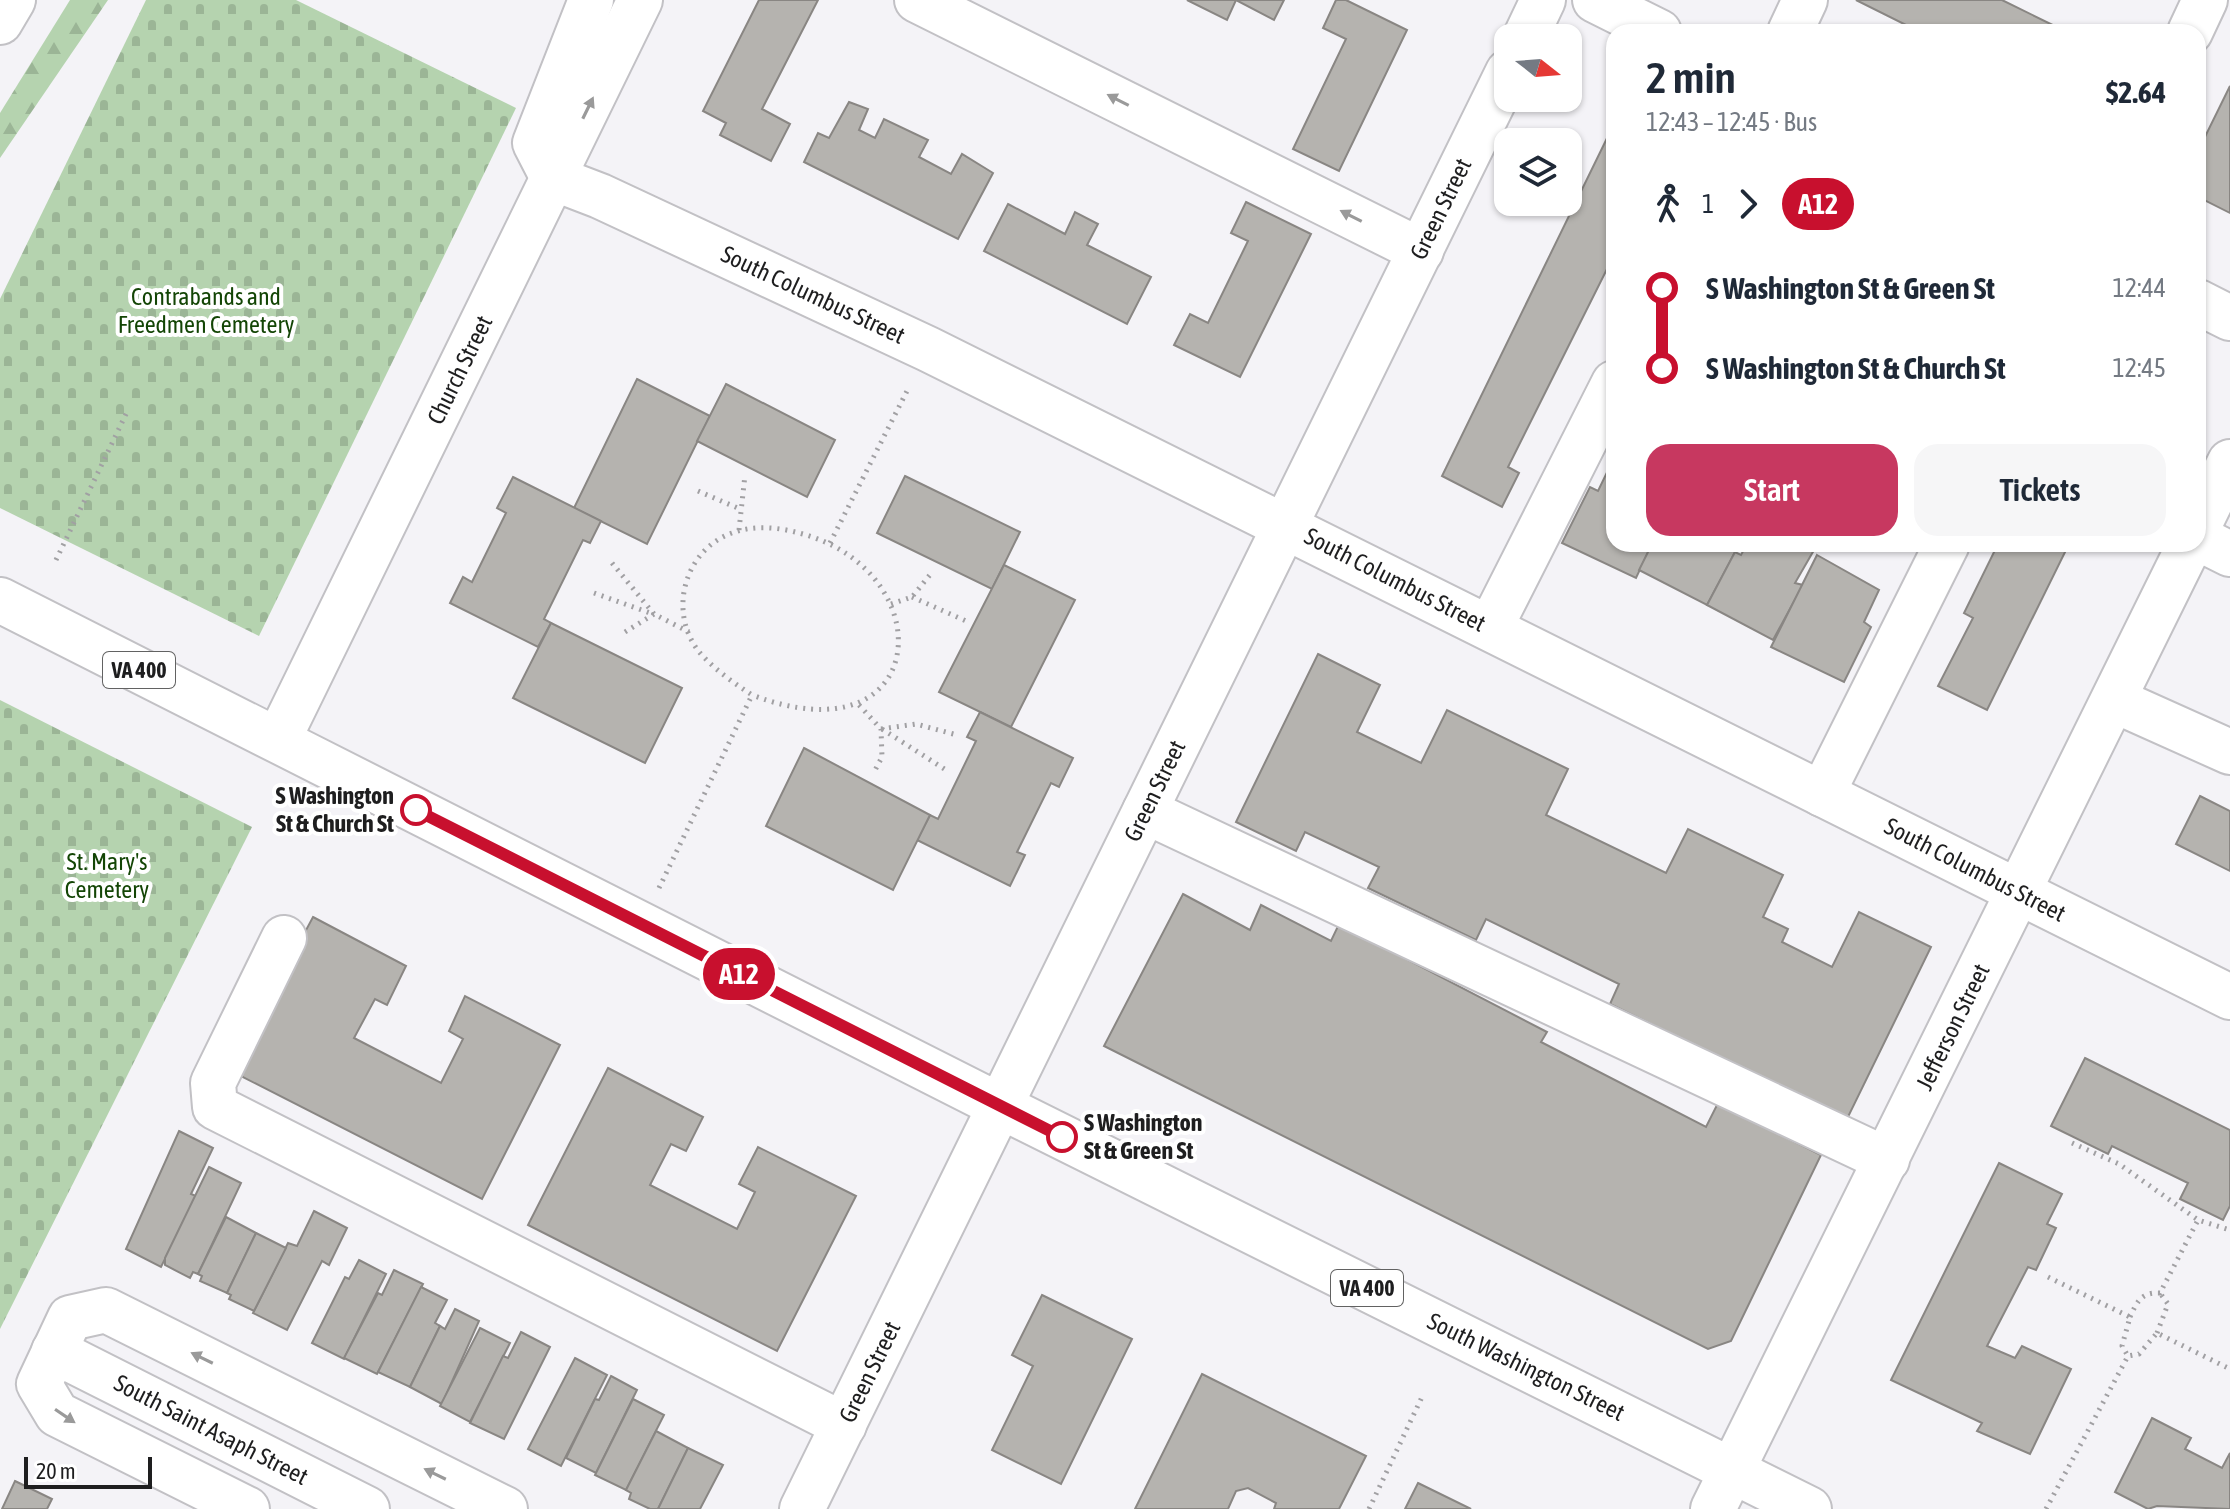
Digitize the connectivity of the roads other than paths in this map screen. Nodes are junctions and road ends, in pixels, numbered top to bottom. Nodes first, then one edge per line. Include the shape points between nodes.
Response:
1 (13, 0) edge
2 (591, 0) edge
3 (640, 0) edge
4 (917, 0) edge
5 (1543, 0) edge
6 (1595, 0) edge
7 (1805, 0) edge
8 (2205, 0) edge
9 (0, 22) edge
10 (1532, 24) edge
11 (1643, 24) edge
12 (1794, 24) edge
13 (2194, 24) edge
14 (1494, 101) edge
15 (553, 178) junction
16 (1421, 251) junction
17 (2206, 306) edge
18 (2230, 318) edge
19 (1606, 399) edge
20 (2230, 462) edge
21 (2206, 511) edge
22 (1286, 525) junction
23 (2206, 542) edge
24 (1943, 552) edge
25 (2186, 552) edge
26 (2230, 554) edge
27 (0, 600) edge
28 (1490, 628) junction
29 (2114, 700) junction
30 (278, 740) junction
31 (2230, 752) edge
32 (1822, 794) junction
33 (1145, 811) junction
34 (2019, 893) junction
35 (284, 938) dead end
36 (2230, 997) edge
37 (1000, 1106) junction
38 (1887, 1160) junction
39 (54, 1351) junction
40 (844, 1425) junction
41 (1723, 1490) edge
42 (247, 1509) edge
43 (367, 1509) edge
44 (505, 1509) edge
45 (802, 1509) edge
46 (1809, 1509) edge

1 - 9 main road
2 - 15 main road via 535,143
15 -> 3 main road, Church Street
16 -> 4 main road
5 - 10 main road
6 - 11 main road
7 - 12 main road
8 - 13 main road
14 - 16 main road, Green Street
15 - 22 main road, South Columbus Street via 928,349
15 - 30 main road, Church Street
16 - 22 main road, Green Street
17 - 18 main road
19 - 28 main road
20 - 21 main road
22 - 28 main road, South Columbus Street
22 - 33 main road, Green Street
23 - 26 main road
24 - 32 main road
25 - 29 main road, Jefferson Street
27 - 30 main road, South Washington Street / VA 400
28 - 32 main road, South Columbus Street
29 - 31 main road
29 - 34 main road, Jefferson Street
30 - 37 main road, South Washington Street / VA 400
32 - 34 main road, South Columbus Street
33 - 37 main road, Green Street
33 - 38 main road
34 - 36 main road, South Columbus Street
34 - 38 main road, Jefferson Street
35 - 40 main road via 213,1083 215,1107
37 - 40 main road, Green Street
37 - 41 main road, South Washington Street / VA 400
38 - 41 main road, Jefferson Street
39 -> 42 main road via 39,1384 57,1414
39 - 43 main road, South Saint Asaph Street
44 -> 39 main road via 106,1310 70,1318
40 - 45 main road, Green Street
41 - 46 main road, South Washington Street / VA 400

